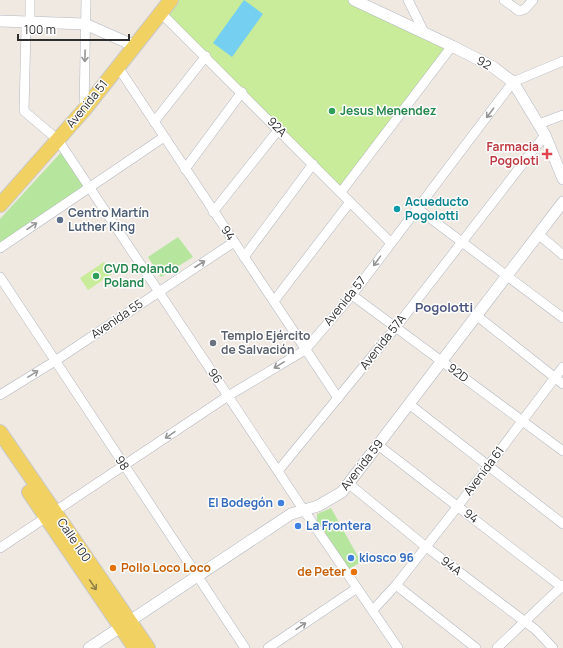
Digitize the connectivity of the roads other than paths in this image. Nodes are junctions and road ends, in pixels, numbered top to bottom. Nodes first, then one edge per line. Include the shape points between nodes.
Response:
1 (30, 0) edge
2 (86, 0) edge
3 (171, 0) edge
4 (354, 0) edge
5 (408, 0) edge
6 (504, 0) edge
7 (533, 0) edge
8 (162, 13) junction
9 (0, 21) edge
10 (30, 22) junction
11 (85, 24) junction
12 (424, 32) junction
13 (135, 46) junction
14 (452, 46) junction
15 (206, 56) junction
16 (563, 61) edge
17 (118, 67) junction
18 (513, 82) junction
19 (84, 89) junction
20 (98, 92) junction
21 (242, 92) junction
22 (84, 110) junction
23 (563, 115) edge
24 (154, 122) junction
25 (539, 124) junction
26 (279, 129) junction
27 (545, 135) junction
28 (164, 137) junction
29 (58, 140) junction
30 (313, 164) junction
31 (185, 169) junction
32 (562, 173) edge
33 (89, 188) junction
34 (341, 192) junction
35 (350, 202) junction
36 (563, 202) edge
37 (0, 205) edge
38 (418, 209) junction
39 (213, 212) junction
40 (538, 234) junction
41 (462, 241) junction
42 (234, 242) junction
43 (391, 243) junction
44 (0, 248) edge
45 (563, 255) edge
46 (244, 257) junction
47 (506, 275) junction
48 (0, 277) edge
49 (158, 291) junction
50 (352, 295) junction
51 (274, 301) junction
52 (476, 315) junction
53 (563, 318) edge
54 (396, 327) junction
55 (305, 350) junction
56 (441, 360) junction
57 (55, 361) junction
58 (563, 368) edge
59 (555, 378) junction
60 (563, 384) edge
61 (0, 395) edge
62 (228, 396) junction
63 (338, 398) junction
64 (409, 404) junction
65 (522, 421) junction
66 (0, 432) edge
67 (378, 445) junction
68 (0, 448) edge
69 (563, 451) edge
70 (124, 466) junction
71 (488, 466) junction
72 (278, 471) junction
73 (348, 484) junction
74 (458, 506) junction
75 (303, 509) junction
76 (50, 514) junction
77 (563, 524) edge
78 (425, 546) junction
79 (0, 548) edge
80 (197, 576) junction
81 (396, 585) junction
82 (562, 587) edge
83 (357, 588) junction
84 (373, 610) junction
85 (525, 622) junction
86 (125, 624) junction
87 (89, 648) edge
88 (135, 648) edge
89 (148, 648) edge
90 (245, 648) edge
91 (268, 648) edge
92 (398, 648) edge
93 (476, 648) edge
94 (497, 648) edge
95 (553, 648) edge

1 - 10 street
2 - 11 street
3 - 8 main road, Avenida 51
4 - 12 street, 92
5 - 12 street
6 - 7 street via 519,11 525,9
8 - 13 main road, Avenida 51
8 - 15 street, 92A
9 - 10 street
10 - 11 street
10 - 29 street, 96 via 26,28 24,111
11 - 13 street
11 -> 19 street
12 - 14 street, 92
13 - 17 main road, Avenida 51
14 - 18 street, 92 via 493,67
14 - 34 street
15 - 21 street, 92A
15 - 24 street
16 - 18 street
17 - 20 main road, Avenida 51
17 - 24 street, 94
18 - 25 street, 92
18 -> 38 street, Avenida 57
19 - 20 street via 90,93
19 - 22 street
20 - 22 main road, Avenida 51
21 - 26 street, 92A
21 - 31 street
22 - 29 main road, Avenida 51
23 - 25 street
24 - 28 street, 94
25 - 27 street, 92
26 - 30 street, 92A
26 - 39 street
27 - 32 street, 92
27 - 41 street, Avenida 57A
28 - 31 street, 94
28 - 33 street
29 - 33 street, 96
29 - 37 main road, Avenida 51
30 - 34 street, 92A
30 - 46 street
31 - 39 street, 94
44 -> 33 street
33 - 49 street, 96
34 - 35 street, 92A
35 - 43 street, 92A
35 - 51 street
36 - 40 street, Avenida 59
38 - 41 street
38 - 43 street, Avenida 57
39 - 42 street, 94
40 - 45 street
40 - 47 street, Avenida 59
41 - 47 street
41 - 54 street, Avenida 57A
42 - 46 street, 94
49 -> 42 street, Avenida 55
43 -> 50 street, Avenida 57
46 - 51 street, 94
47 - 52 street, Avenida 59
47 - 53 street
48 - 57 street, 98
49 - 57 street, Avenida 55
49 - 62 street, 96
50 - 54 street, 92D
50 - 55 street, Avenida 57
51 - 55 street, 94
52 - 56 street, Avenida 59
52 - 59 street
54 - 56 street, 92D
54 - 63 street, Avenida 57A
55 -> 62 street, Avenida 57
55 - 63 street, 94
56 - 64 street, Avenida 59
56 - 65 street, 92D
61 -> 57 street, Avenida 55
57 - 70 street, 98
58 - 59 street, Avenida 61
59 - 60 street
59 - 65 street, Avenida 61
62 -> 70 street, Avenida 57
62 - 72 street, 96
63 - 72 street, Avenida 57A
64 - 67 street, Avenida 59
64 - 71 street
65 - 69 street, 92D
65 - 71 street, Avenida 61
66 - 76 main road, Calle 100
67 - 73 street, Avenida 59
67 - 74 street, 94
68 - 76 main road, Calle 100
70 - 76 street, Avenida 57
70 - 80 street, 98
71 - 74 street, Avenida 61
71 - 77 street
72 - 75 street, 96
73 - 75 street, Avenida 59 via 332,499 318,506
73 - 78 street, 94A
74 - 78 street, Avenida 61
74 - 82 street, 94
75 - 80 street, Avenida 59 via 291,514
75 - 83 street, 96
76 - 79 street, Avenida 57
76 - 86 main road, Calle 100
78 - 81 street, Avenida 61
78 - 85 street, 94A
80 - 86 street, Avenida 59
80 - 90 street, 98
81 - 84 street, Avenida 61
81 - 93 street
82 - 85 street
83 - 84 street, 96
91 -> 83 street
84 - 92 street, 96
85 - 94 street
85 - 95 street, 94A
86 - 87 street, Avenida 59
86 - 88 main road, Calle 100
86 - 89 main road, Calle 100

